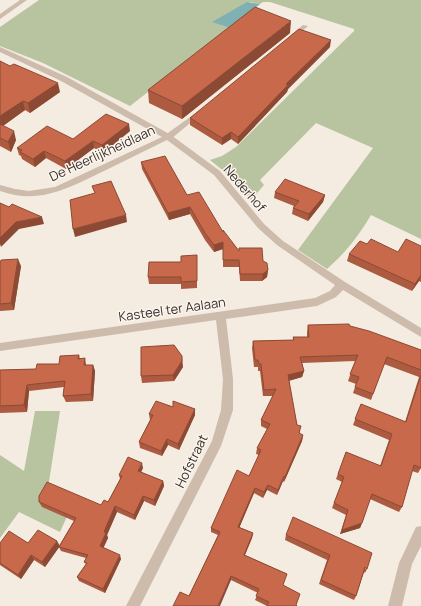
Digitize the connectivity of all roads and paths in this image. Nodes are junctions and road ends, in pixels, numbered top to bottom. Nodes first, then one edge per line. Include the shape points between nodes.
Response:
1 (24, 0) edge
2 (0, 17) edge
3 (305, 26) dead end
4 (286, 42) edge
5 (1, 50) edge
6 (206, 107) edge
7 (168, 137) junction
8 (0, 188) edge
9 (342, 285) junction
10 (221, 316) junction
11 (421, 333) edge
12 (0, 347) edge
13 (421, 532) edge
14 (134, 606) edge
15 (395, 606) edge

1 - 2 street
3 - 4 lane
5 - 7 street, Nederhof via 64,79
6 - 7 lane
7 - 8 street, De Heerlijkheidlaan via 58,189 42,194 25,195
7 - 9 street, Nederhof via 217,173 261,226 280,243
9 - 10 street, Kasteel ter Aalaan via 333,294 317,302
9 - 11 street, Nederhof
10 - 12 street, Kasteel ter Aalaan
10 - 14 street, Hofstraat via 228,380 227,410 218,442
13 - 15 street via 406,563

